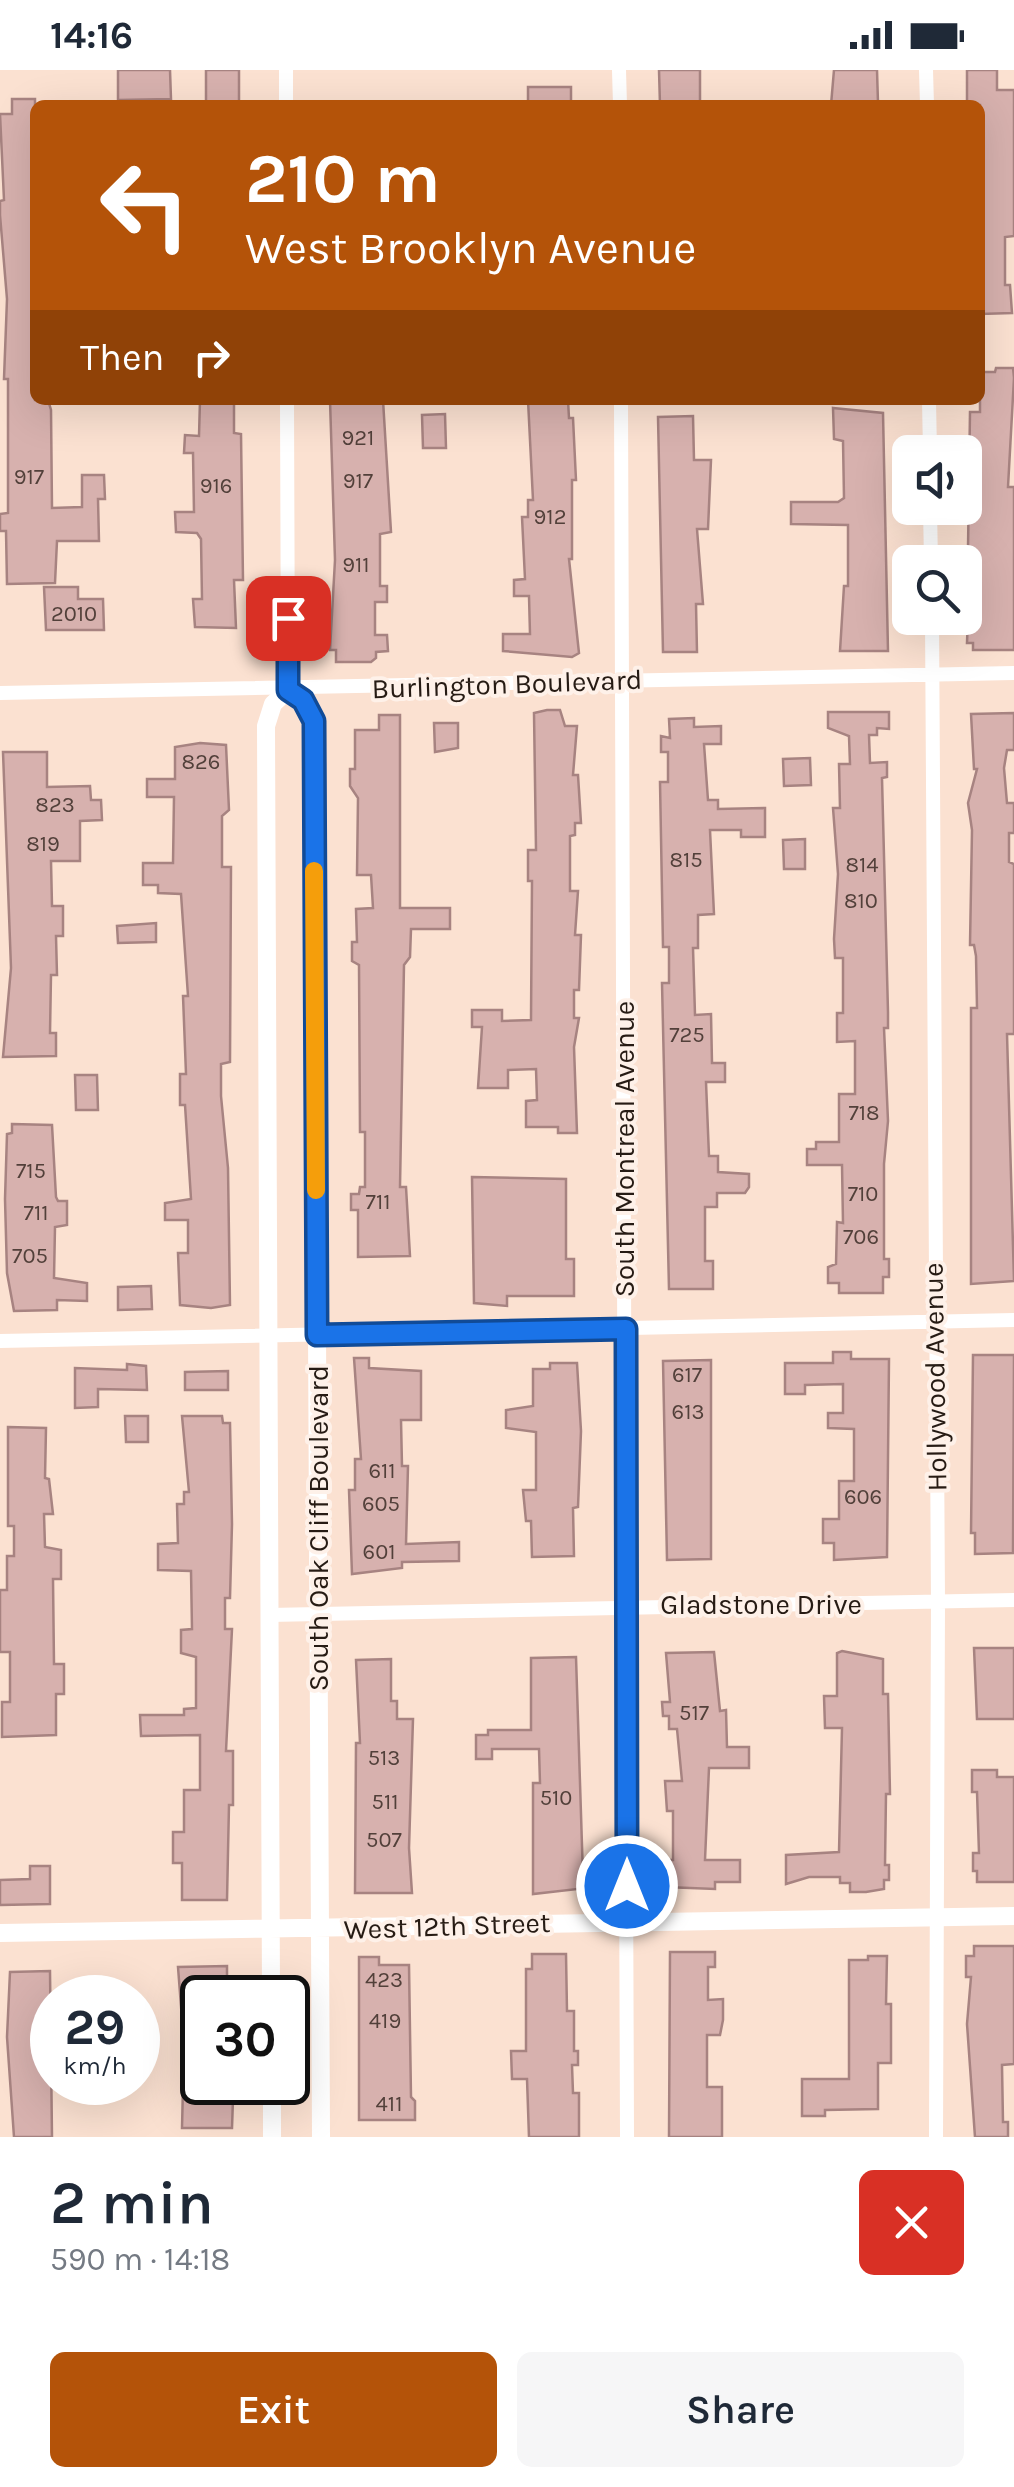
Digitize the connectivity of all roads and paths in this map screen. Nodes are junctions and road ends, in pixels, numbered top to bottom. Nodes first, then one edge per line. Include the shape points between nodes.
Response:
1 (286, 70) edge
2 (620, 70) edge
3 (926, 70) edge
4 (286, 100) edge
5 (620, 100) edge
6 (926, 100) edge
7 (287, 405) edge
8 (621, 405) edge
9 (930, 405) edge
10 (930, 435) edge
11 (932, 635) edge
12 (1014, 673) edge
13 (932, 675) junction
14 (622, 681) junction
15 (288, 690) junction
16 (0, 693) edge
17 (1014, 1320) edge
18 (934, 1322) junction
19 (626, 1329) junction
20 (317, 1335) junction
21 (270, 1336) junction
22 (0, 1341) edge
23 (1014, 1600) edge
24 (938, 1602) junction
25 (626, 1605) junction
26 (318, 1614) junction
27 (269, 1615) junction
28 (1014, 1916) edge
29 (935, 1918) junction
30 (626, 1920) junction
31 (270, 1931) junction
32 (320, 1931) junction
33 (0, 1933) edge
34 (271, 1975) edge
35 (272, 2105) edge
36 (272, 2137) edge
37 (321, 2137) edge
38 (627, 2137) edge
39 (936, 2137) edge

1 - 4 street
2 - 5 street
3 - 6 street
7 - 15 street, South Oak Cliff Boulevard
8 - 14 street, South Montreal Avenue
9 - 10 street
11 - 13 street, Hollywood Avenue
12 - 13 street, Burlington Boulevard
13 - 14 street, Burlington Boulevard
13 - 18 street, Hollywood Avenue
14 - 15 street, Burlington Boulevard
14 - 19 street, South Montreal Avenue
15 - 16 street, Burlington Boulevard
15 - 20 street, South Oak Cliff Boulevard via 303,700 314,721
15 - 21 street, South Oak Cliff Boulevard via 273,704 266,726
17 - 18 street
18 - 19 street
18 - 24 street, Hollywood Avenue
19 - 20 street
19 - 25 street, South Montreal Avenue
20 - 21 street
20 - 26 street, South Oak Cliff Boulevard
21 - 22 street
21 - 27 street, South Oak Cliff Boulevard
23 - 24 street, Gladstone Drive
24 - 25 street, Gladstone Drive
24 - 29 street, Hollywood Avenue
25 - 26 street, Gladstone Drive
25 - 30 street, South Montreal Avenue
26 - 27 street, Gladstone Drive
26 - 32 street, South Oak Cliff Boulevard
27 - 31 street, South Oak Cliff Boulevard
28 - 29 street, West 12th Street
29 - 30 street, West 12th Street
29 - 39 street, Hollywood Avenue
30 - 32 street, West 12th Street
30 - 38 street, South Montreal Avenue
31 - 32 street, West 12th Street
31 - 33 street, West 12th Street
31 - 34 street, South Oak Cliff Boulevard
32 - 37 street, South Oak Cliff Boulevard
35 - 36 street

